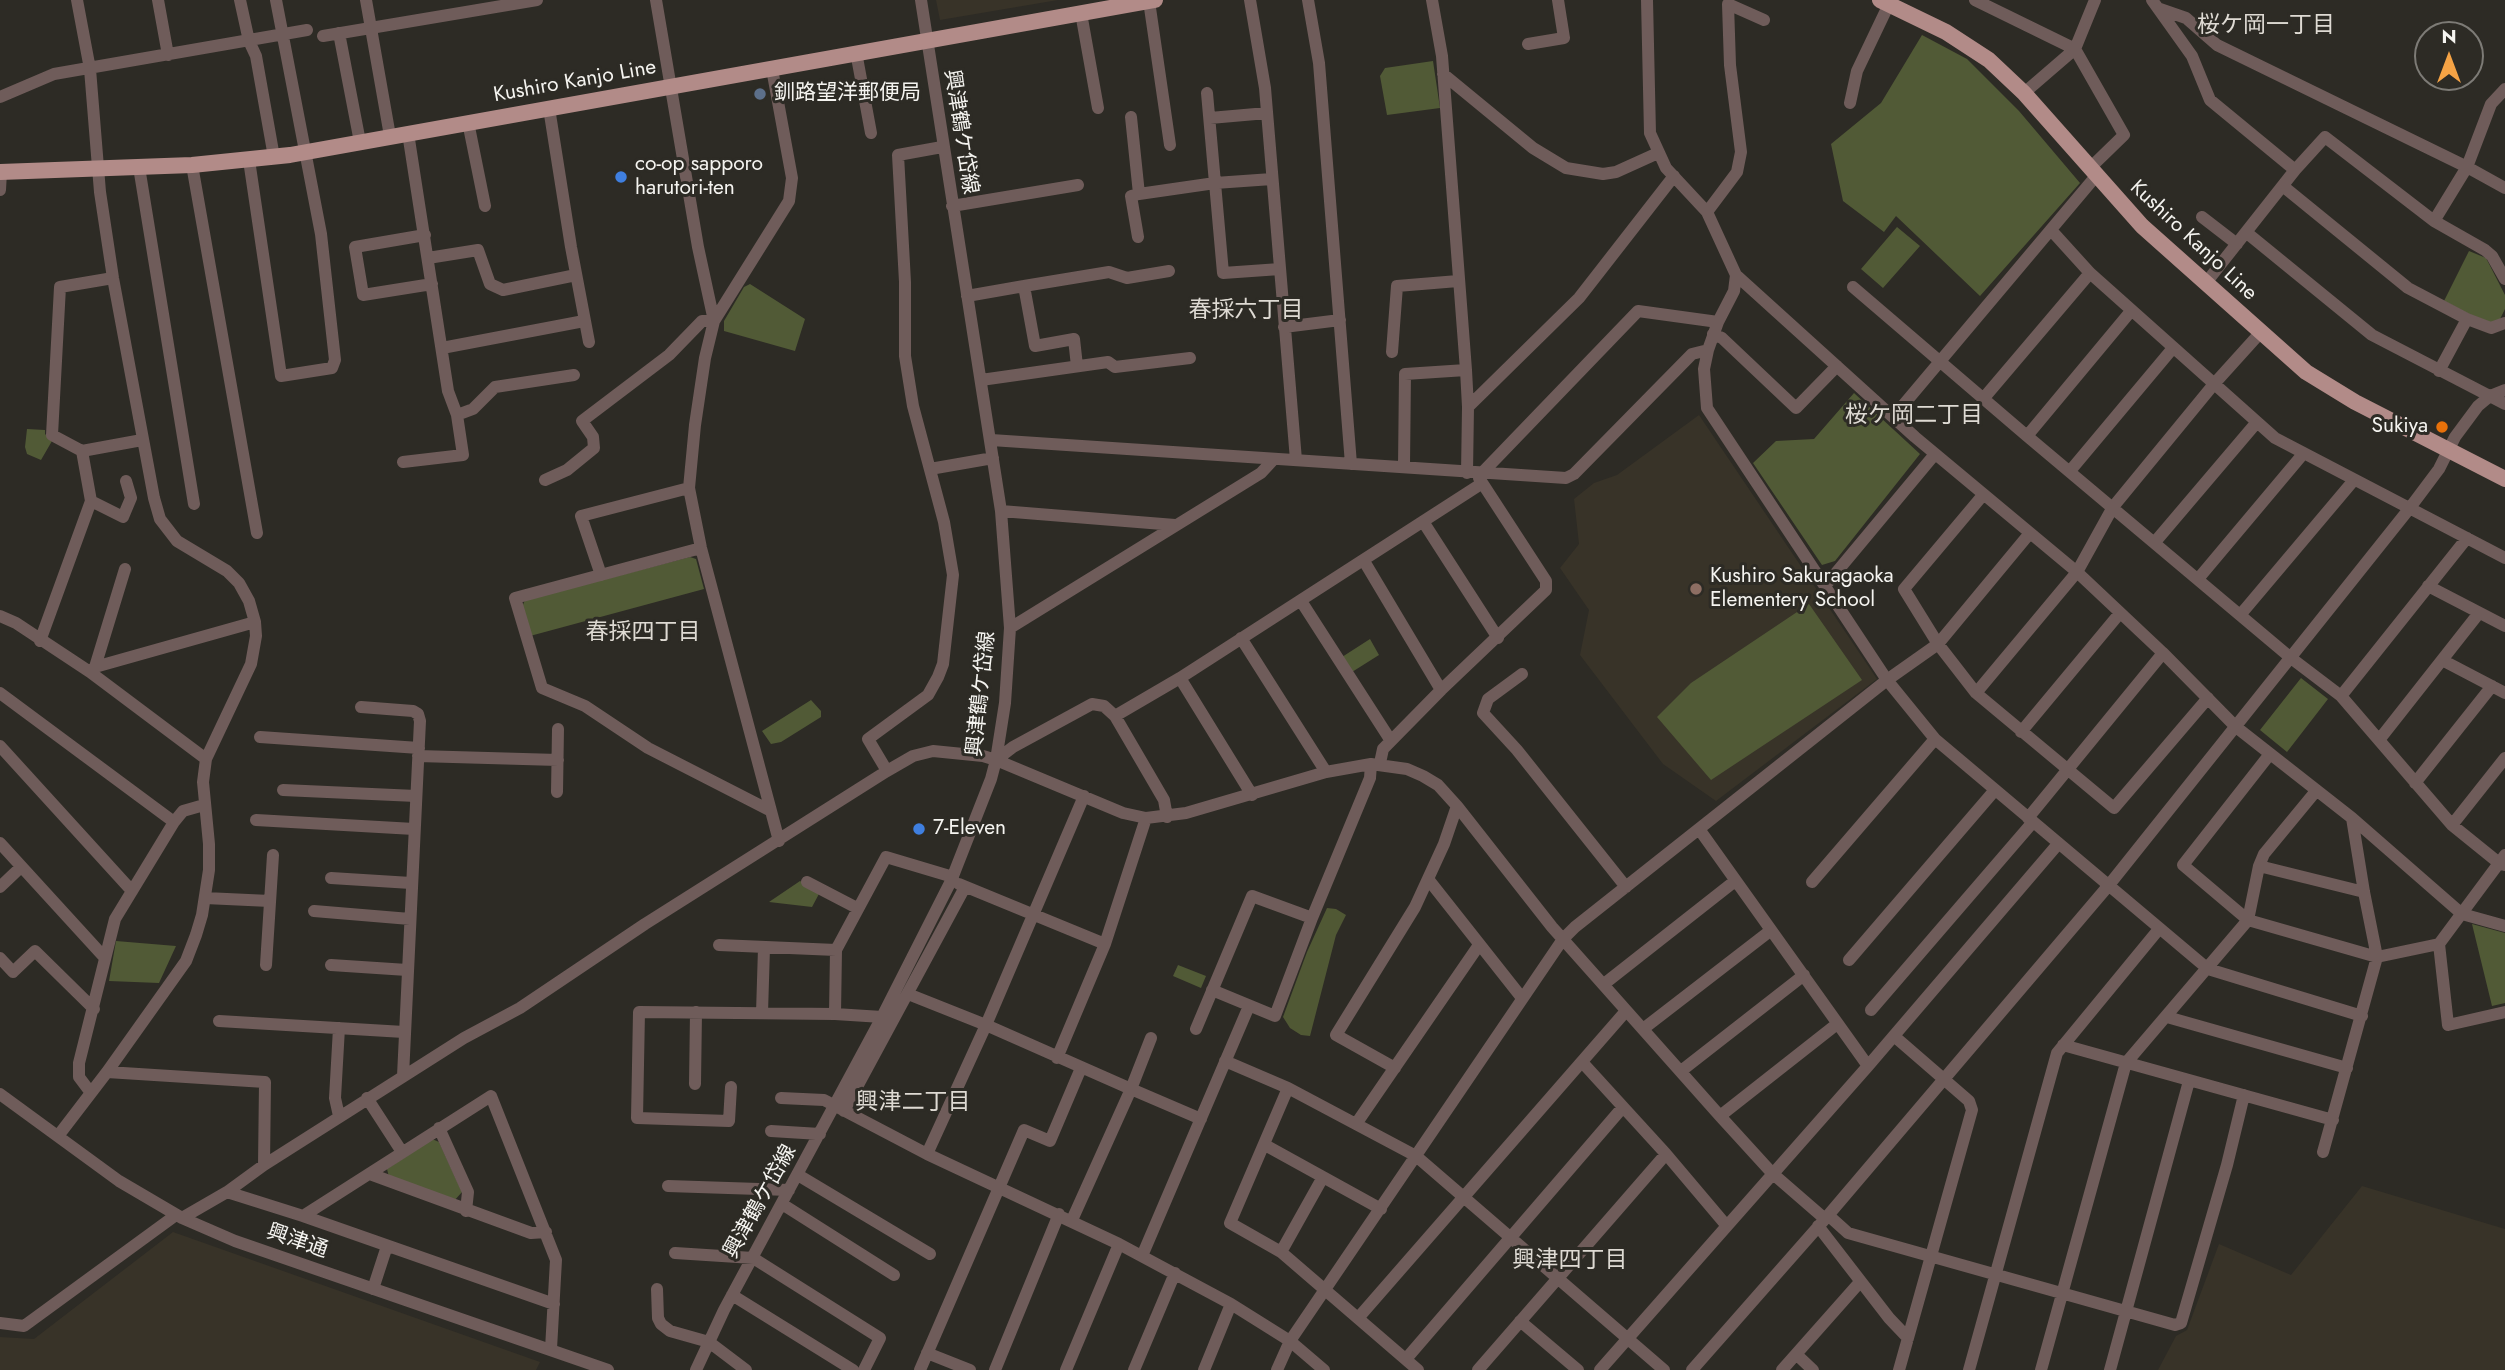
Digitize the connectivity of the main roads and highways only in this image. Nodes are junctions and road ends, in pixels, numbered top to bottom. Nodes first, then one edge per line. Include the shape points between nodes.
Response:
1 (1152, 1) edge
2 (1885, 2) edge
3 (1, 172) edge
4 (2505, 479) edge

1 - 3 main road, Kushiro Kanjo Line via 274,157
2 - 4 main road, Kushiro Kanjo Line via 1946,32 1989,60 2142,226 2306,372

